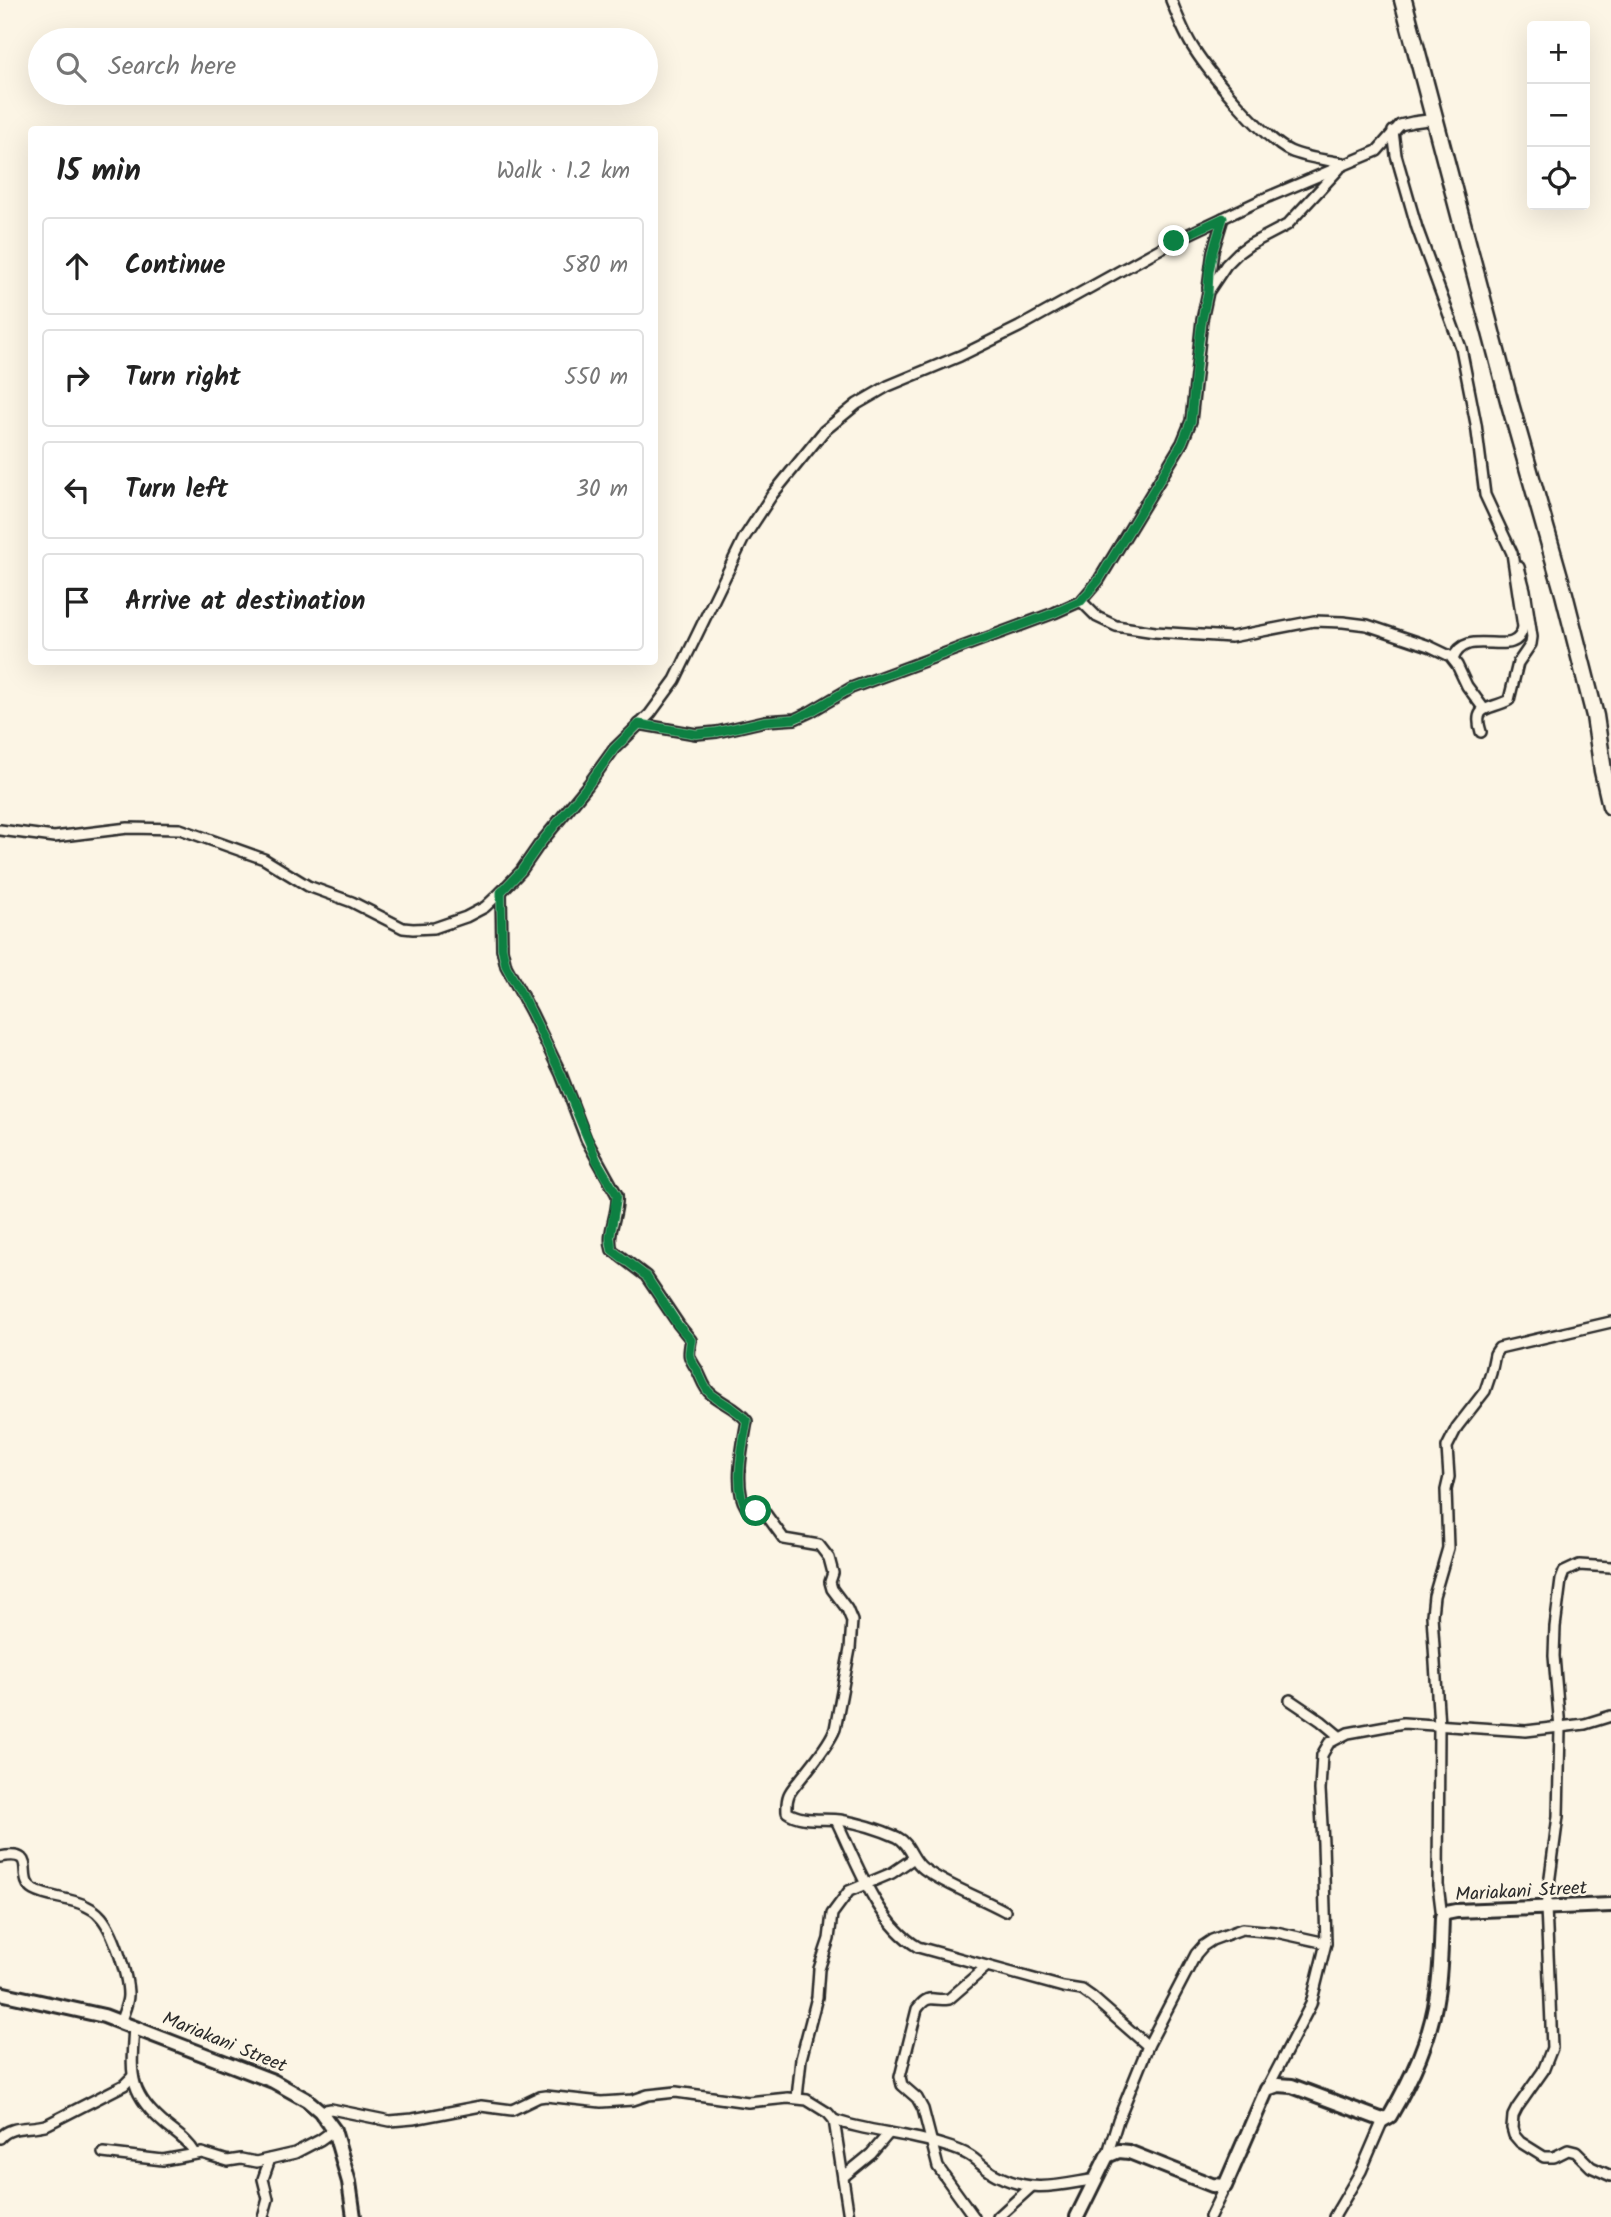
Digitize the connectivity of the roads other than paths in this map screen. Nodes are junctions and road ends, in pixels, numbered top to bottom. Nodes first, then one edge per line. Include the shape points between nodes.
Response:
1 (1171, 0) edge
2 (1403, 0) edge
3 (1436, 122) junction
4 (1393, 131) junction
5 (1345, 163) junction
6 (1223, 218) junction
7 (1208, 292) junction
8 (1512, 553) junction
9 (1081, 601) junction
10 (1453, 659) junction
11 (1484, 709) junction
12 (639, 724) junction
13 (1480, 732) dead end
14 (1611, 806) edge
15 (0, 831) edge
16 (501, 892) junction
17 (1611, 1322) edge
18 (1611, 1567) edge
19 (1290, 1700) dead end
20 (1611, 1716) edge
21 (1439, 1726) junction
22 (1560, 1728) junction
23 (1339, 1736) junction
24 (836, 1820) junction
25 (0, 1857) edge
26 (914, 1858) junction
27 (867, 1883) junction
28 (1611, 1905) edge
29 (1546, 1907) junction
30 (1006, 1911) dead end
31 (1443, 1917) junction
32 (1326, 1943) junction
33 (987, 1966) junction
34 (0, 1993) edge
35 (121, 2021) junction
36 (134, 2026) junction
37 (1148, 2046) junction
38 (132, 2077) junction
39 (1268, 2089) junction
40 (797, 2098) junction
41 (320, 2111) junction
42 (834, 2120) junction
43 (1383, 2120) junction
44 (334, 2130) junction
45 (889, 2133) junction
46 (0, 2138) edge
47 (933, 2142) junction
48 (103, 2153) dead end
49 (195, 2153) junction
50 (1107, 2157) junction
51 (270, 2159) junction
52 (1611, 2176) edge
53 (843, 2177) junction
54 (1096, 2179) junction
55 (1225, 2186) junction
56 (1031, 2187) junction
57 (263, 2217) edge
58 (354, 2217) edge
59 (849, 2217) edge
60 (974, 2217) edge
61 (998, 2217) edge
62 (1077, 2217) edge
63 (1210, 2217) edge
64 (1334, 2217) edge

1 - 5 street via 1192,48 1271,137 1290,151
2 - 3 highway
3 - 4 street via 1407,122
3 - 14 highway via 1564,594 1595,716
4 - 5 street via 1377,151
4 - 8 street via 1421,241 1461,348 1485,495
5 - 6 street
5 - 7 street via 1287,225 1238,253
6 - 7 street
6 - 12 street via 988,343 888,386 824,431 778,486 744,538 675,680
7 - 9 street via 1191,421 1164,475
8 - 10 street via 1522,632 1504,643 1468,643
8 - 11 street via 1522,575 1531,644 1515,671 1509,700
9 - 10 street via 1097,617 1135,630 1231,637 1314,621 1367,625
9 - 12 street via 851,688 794,719 696,734
10 - 11 street
11 - 13 street via 1478,718
12 - 16 street
15 - 16 street via 54,837 128,828 180,830 264,859 308,886 402,928 434,928 466,917
16 - 24 street via 506,966 617,1195 612,1250 646,1276 691,1340 690,1364 703,1383 747,1421 740,1494 746,1507 765,1513 784,1539 819,1545 829,1558 832,1589 851,1615 850,1649 835,1729 790,1790 786,1811 796,1817
17 - 21 street via 1499,1348 1485,1391 1447,1447 1448,1548 1432,1615
18 - 22 street via 1579,1565 1564,1572 1561,1580 1554,1656
19 - 23 street
20 - 22 street
21 - 22 street via 1526,1731
21 - 23 street via 1403,1723
21 - 31 street via 1438,1885
22 - 29 street via 1558,1816
23 - 32 street via 1325,1749 1321,1765
24 - 26 street via 896,1837 905,1842
24 - 27 street
25 - 35 street via 19,1856 29,1886 35,1890 72,1899 100,1915 111,1932 127,1982
26 - 27 street
26 - 30 street via 948,1885
27 - 33 street via 906,1940
27 - 40 street via 849,1891 832,1914
28 - 29 street, Mariakani Street
29 - 31 street, Mariakani Street via 1456,1911
29 - 52 street via 1552,2048 1513,2116 1512,2128 1520,2142 1544,2157 1576,2152 1591,2167
31 - 43 street, Mariakani Street via 1437,1993 1426,2040 1391,2116
32 - 37 street via 1242,1929 1203,1945
32 - 39 street via 1311,2004
33 - 37 street via 1082,1990
33 - 47 street via 952,1997 927,1998 917,2009 901,2081 920,2102
34 - 35 street, Mariakani Street
35 - 36 street, Mariakani Street
36 - 38 street
36 - 41 street, Mariakani Street via 285,2086
37 - 50 street
38 - 46 street via 48,2124 10,2129
38 - 49 street via 149,2110
39 - 43 street via 1292,2086
39 - 55 street
40 - 41 street via 748,2102 676,2092 601,2102 546,2096 512,2110 481,2106 390,2121 331,2109
40 - 42 street via 817,2105
41 - 44 street, Mariakani Street
42 - 45 street
42 - 53 street
43 - 64 street
44 - 51 street via 304,2149
44 - 58 street, Mariakani Street
45 - 47 street
45 - 53 street
47 - 56 street via 970,2156 996,2175
47 - 60 street via 938,2167
48 - 49 street via 163,2160
49 - 51 street via 228,2161
50 - 54 street
50 - 55 street via 1129,2152 1191,2178
51 - 57 street via 263,2179 268,2199
53 - 59 street
54 - 56 street
54 - 62 street
55 - 63 street
56 - 61 street

